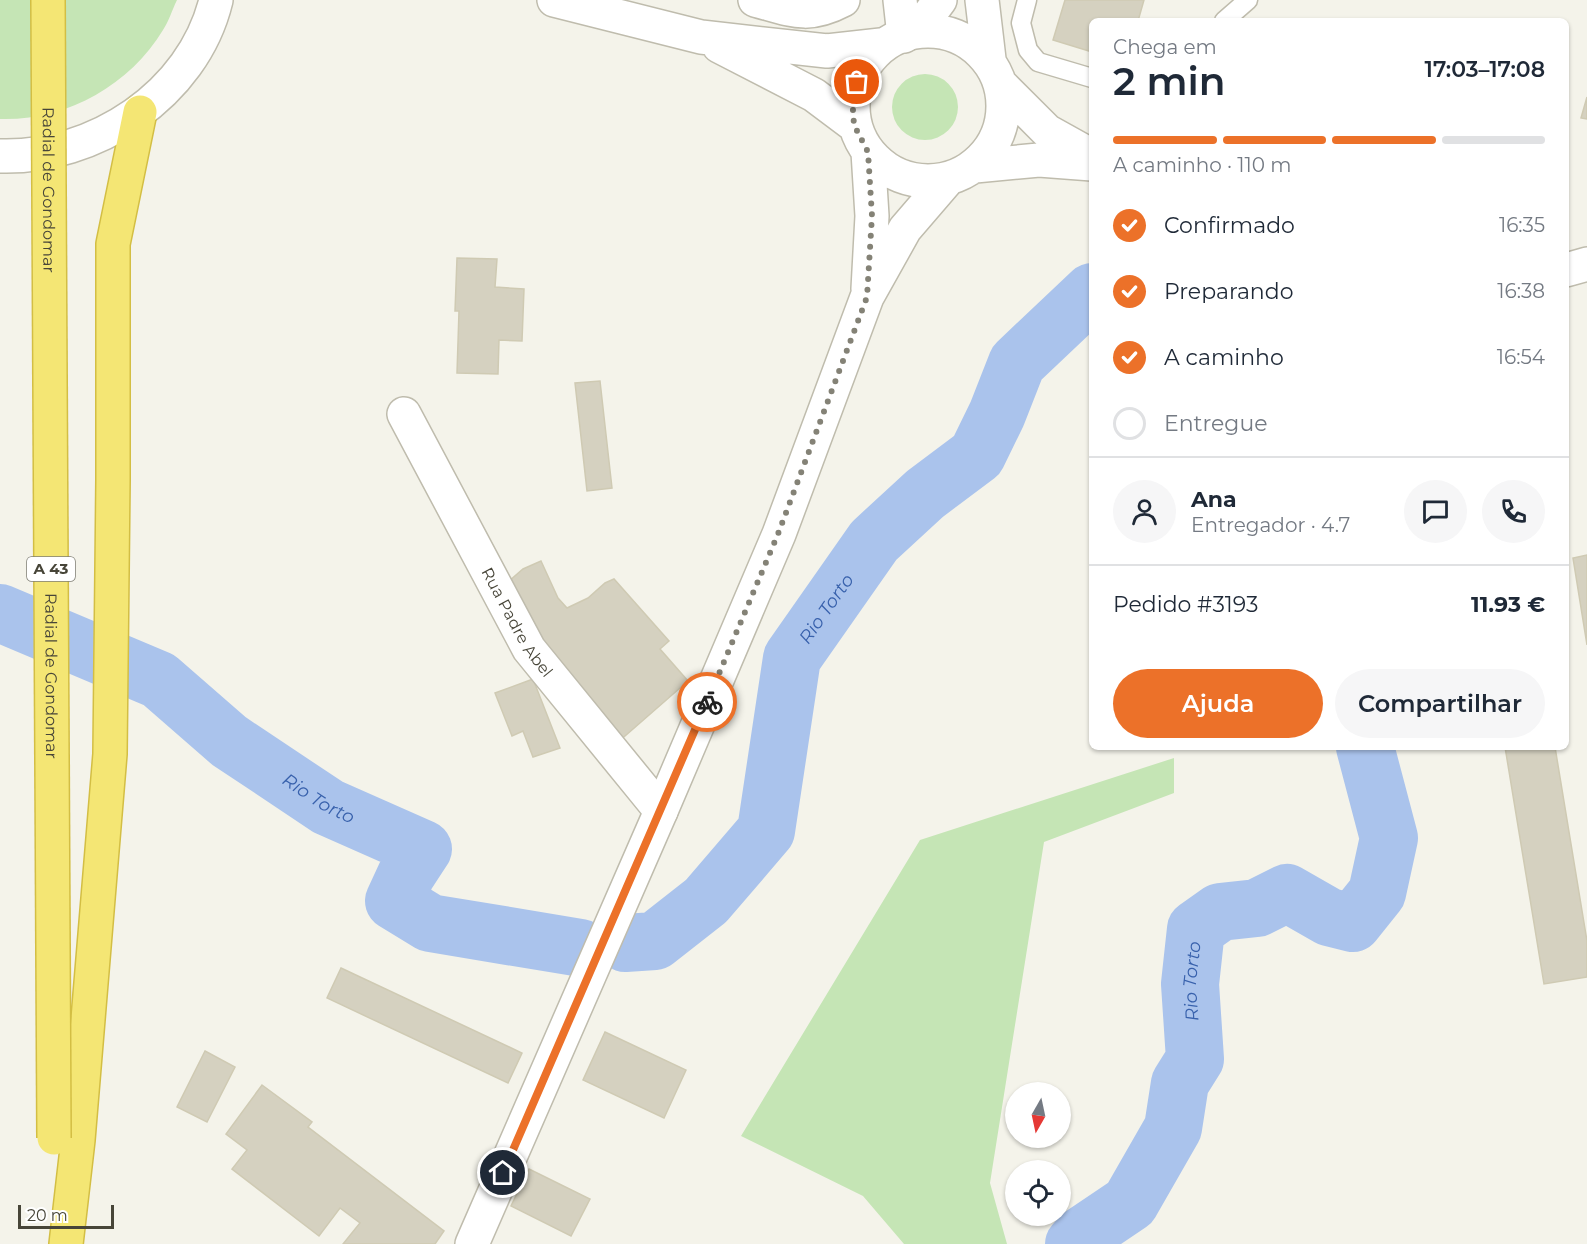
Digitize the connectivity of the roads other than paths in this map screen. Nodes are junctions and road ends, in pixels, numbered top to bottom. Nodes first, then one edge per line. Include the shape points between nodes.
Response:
1 (48, 0) edge
2 (554, 0) edge
3 (755, 0) edge
4 (843, 0) edge
5 (900, 0) edge
6 (940, 0) edge
7 (982, 0) edge
8 (1027, 0) edge
9 (1248, 0) edge
10 (222, 3) edge
11 (1227, 18) edge
12 (901, 37) junction
13 (701, 38) junction
14 (995, 72) junction
15 (1089, 77) edge
16 (140, 112) junction
17 (861, 139) junction
18 (1089, 154) edge
19 (0, 156) edge
20 (1089, 164) edge
21 (961, 172) junction
22 (1587, 264) edge
23 (1569, 269) edge
24 (867, 297) junction
25 (404, 414) dead end
26 (661, 811) junction
27 (66, 1139) junction
28 (60, 1244) edge
29 (66, 1244) edge
30 (472, 1244) edge

1 - 27 highway, Radial de Gondomar / A 43, bridge
2 - 13 street
3 - 4 street via 798,12 826,9
5 - 12 street
6 - 12 street
7 - 14 street
8 - 15 lane via 1021,23 1028,50 1038,62
9 - 11 lane
10 - 16 street via 171,83
12 - 13 street via 827,51
12 - 14 street via 938,30 966,40
12 - 17 street via 862,68 852,96
13 - 17 street via 814,95
14 - 18 street via 1047,131
14 - 21 street via 1004,115 994,143
16 - 19 street via 103,135 63,150
16 - 27 highway, A 43 via 113,244 110,754
17 - 21 street via 890,171 918,181
17 - 24 street via 872,216
20 - 21 street via 1039,160
21 - 24 street via 905,229
22 - 23 street
24 - 26 street via 778,534
25 - 26 street, Rua Padre Abel via 529,649
26 - 30 street
27 - 28 highway, Radial de Gondomar / A 43
27 - 29 highway

